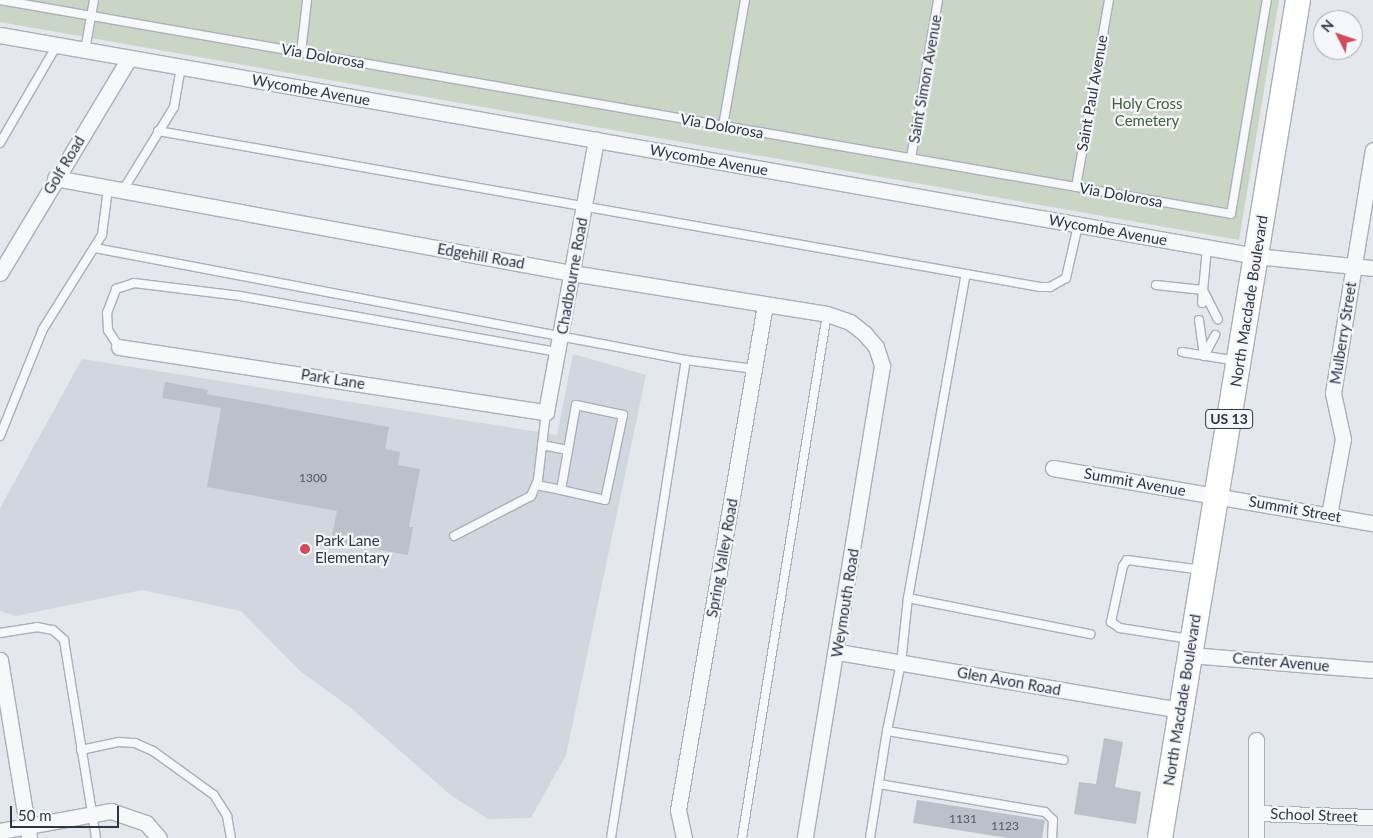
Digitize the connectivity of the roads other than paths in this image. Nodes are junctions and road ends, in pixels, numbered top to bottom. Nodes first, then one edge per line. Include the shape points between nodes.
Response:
1 (0, 0) edge
2 (94, 0) edge
3 (307, 0) edge
4 (745, 0) edge
5 (938, 0) edge
6 (1108, 0) edge
7 (1267, 0) edge
8 (1298, 0) edge
9 (91, 16) junction
10 (0, 35) edge
11 (52, 44) junction
12 (86, 50) junction
13 (301, 52) junction
14 (130, 58) junction
15 (181, 67) junction
16 (723, 126) junction
17 (158, 131) junction
18 (596, 140) junction
19 (0, 143) edge
20 (1373, 150) edge
21 (911, 158) junction
22 (55, 178) junction
23 (1076, 187) junction
24 (108, 188) junction
25 (123, 190) junction
26 (584, 208) junction
27 (1078, 225) junction
28 (95, 248) junction
29 (1207, 248) junction
30 (1256, 256) junction
31 (1353, 266) junction
32 (1373, 268) edge
33 (0, 273) edge
34 (572, 273) junction
35 (966, 274) junction
36 (1156, 285) dead end
37 (1203, 290) junction
38 (1202, 303) dead end
39 (765, 305) junction
40 (826, 314) junction
41 (1218, 319) dead end
42 (1199, 320) dead end
43 (561, 335) junction
44 (1214, 335) dead end
45 (120, 347) joint
46 (558, 352) junction
47 (1182, 352) dead end
48 (1204, 356) junction
49 (686, 360) junction
50 (1239, 362) junction
51 (882, 366) joint
52 (754, 369) junction
53 (546, 412) junction
54 (0, 436) edge
55 (542, 445) junction
56 (568, 450) junction
57 (1053, 468) dead end
58 (536, 485) junction
59 (561, 490) junction
60 (1216, 496) junction
61 (1329, 515) junction
62 (1373, 523) edge
63 (454, 536) dead end
64 (1204, 570) junction
65 (908, 598) junction
66 (0, 633) edge
67 (1090, 634) dead end
68 (1191, 647) junction
69 (838, 652) junction
70 (0, 660) edge
71 (901, 663) junction
72 (1373, 670) edge
73 (1181, 710) junction
74 (887, 731) junction
75 (1256, 740) dead end
76 (81, 750) junction
77 (1064, 760) dead end
78 (879, 784) junction
79 (1256, 813) junction
80 (92, 814) junction
81 (1373, 817) edge
82 (0, 831) edge
83 (28, 832) edge
84 (96, 838) edge
85 (159, 838) edge
86 (231, 838) edge
87 (611, 838) edge
88 (685, 838) edge
89 (742, 838) edge
90 (805, 838) edge
91 (870, 838) edge
92 (1052, 838) edge
93 (1160, 838) edge
94 (1256, 838) edge

1 - 9 lane, Via Dolorosa
2 - 9 lane
3 - 13 lane
4 - 16 lane
5 - 21 lane, Saint Simon Avenue
6 - 23 lane, Saint Paul Avenue
7 - 23 lane, Via Dolorosa via 1231,214
8 - 30 main road, North Macdade Boulevard / US 13
9 - 12 lane
9 - 13 lane, Via Dolorosa
10 - 11 street, Wycombe Avenue
11 - 12 street, Wycombe Avenue
11 - 19 lane
12 - 14 street, Wycombe Avenue
13 - 16 lane, Via Dolorosa
14 - 15 street, Wycombe Avenue
14 - 22 street, Golf Road
15 - 17 lane via 174,107
15 - 18 street, Wycombe Avenue
16 - 21 lane, Via Dolorosa
17 - 25 lane
17 - 26 lane
18 - 26 street, Chadbourne Road
18 - 27 street, Wycombe Avenue
20 - 31 street, Mulberry Street
21 - 23 lane, Via Dolorosa
22 - 24 street, Edgehill Road
22 - 33 street, Golf Road
24 - 25 street, Edgehill Road
24 - 28 lane via 105,225
25 - 34 street, Edgehill Road
26 - 34 street, Chadbourne Road
26 - 35 lane
27 - 29 street, Wycombe Avenue
27 - 35 lane via 1069,272 1059,283 1040,287
28 - 43 lane
28 - 54 lane via 43,329
29 - 30 street, Wycombe Avenue
29 - 37 lane
30 - 31 street, Wycombe Avenue
30 - 50 main road, North Macdade Boulevard / US 13
31 - 32 street, Wycombe Avenue
31 - 61 street, Mulberry Street via 1333,393 1342,438
34 - 39 street, Edgehill Road
34 - 43 street, Chadbourne Road
35 - 65 lane
36 - 37 lane
37 - 38 lane
37 - 41 lane
39 - 40 street, Edgehill Road
39 - 52 street, Spring Valley Road
40 - 51 street, Edgehill Road via 850,322 864,333 876,347
40 - 89 lane
42 - 48 lane
43 - 46 street, Chadbourne Road
43 - 49 lane
44 - 48 lane
45 - 46 lane via 108,330 107,313 116,289 134,283 240,296
45 - 53 street, Park Lane
46 - 53 street, Chadbourne Road
47 - 48 lane
48 - 50 lane
49 - 52 lane
49 - 87 lane
50 - 60 main road, North Macdade Boulevard / US 13
51 - 69 street, Weymouth Road
52 - 88 street, Spring Valley Road via 678,810
53 - 55 lane
55 - 56 lane
55 - 58 lane
56 - 59 lane
56 - 59 lane via 576,405 624,415 605,500
57 - 60 street, Summit Avenue
58 - 59 lane
58 - 63 lane via 531,496
60 - 61 street, Summit Street
60 - 64 main road, North Macdade Boulevard / US 13
61 - 62 street, Summit Street
64 - 68 main road, North Macdade Boulevard / US 13
64 - 68 lane via 1127,560 1111,622 1120,628
65 - 67 lane
65 - 71 lane
66 - 76 lane via 37,627 53,630 64,640
68 - 72 street, Center Avenue
68 - 73 main road, North Macdade Boulevard / US 13
69 - 71 street, Glen Avon Road
69 - 90 street, Weymouth Road
70 - 83 street
71 - 73 street, Glen Avon Road
71 - 74 lane
73 - 93 main road, North Macdade Boulevard / US 13
74 - 77 lane
74 - 78 lane
75 - 79 street
76 - 80 lane
76 - 86 lane via 119,742 135,743 153,751 214,794 227,816
78 - 91 lane
78 - 92 lane via 1045,812 1053,820
79 - 81 street, School Street
79 - 94 street
80 - 83 street
80 - 84 lane
80 - 85 street via 111,811 125,814 146,824
82 - 83 street

